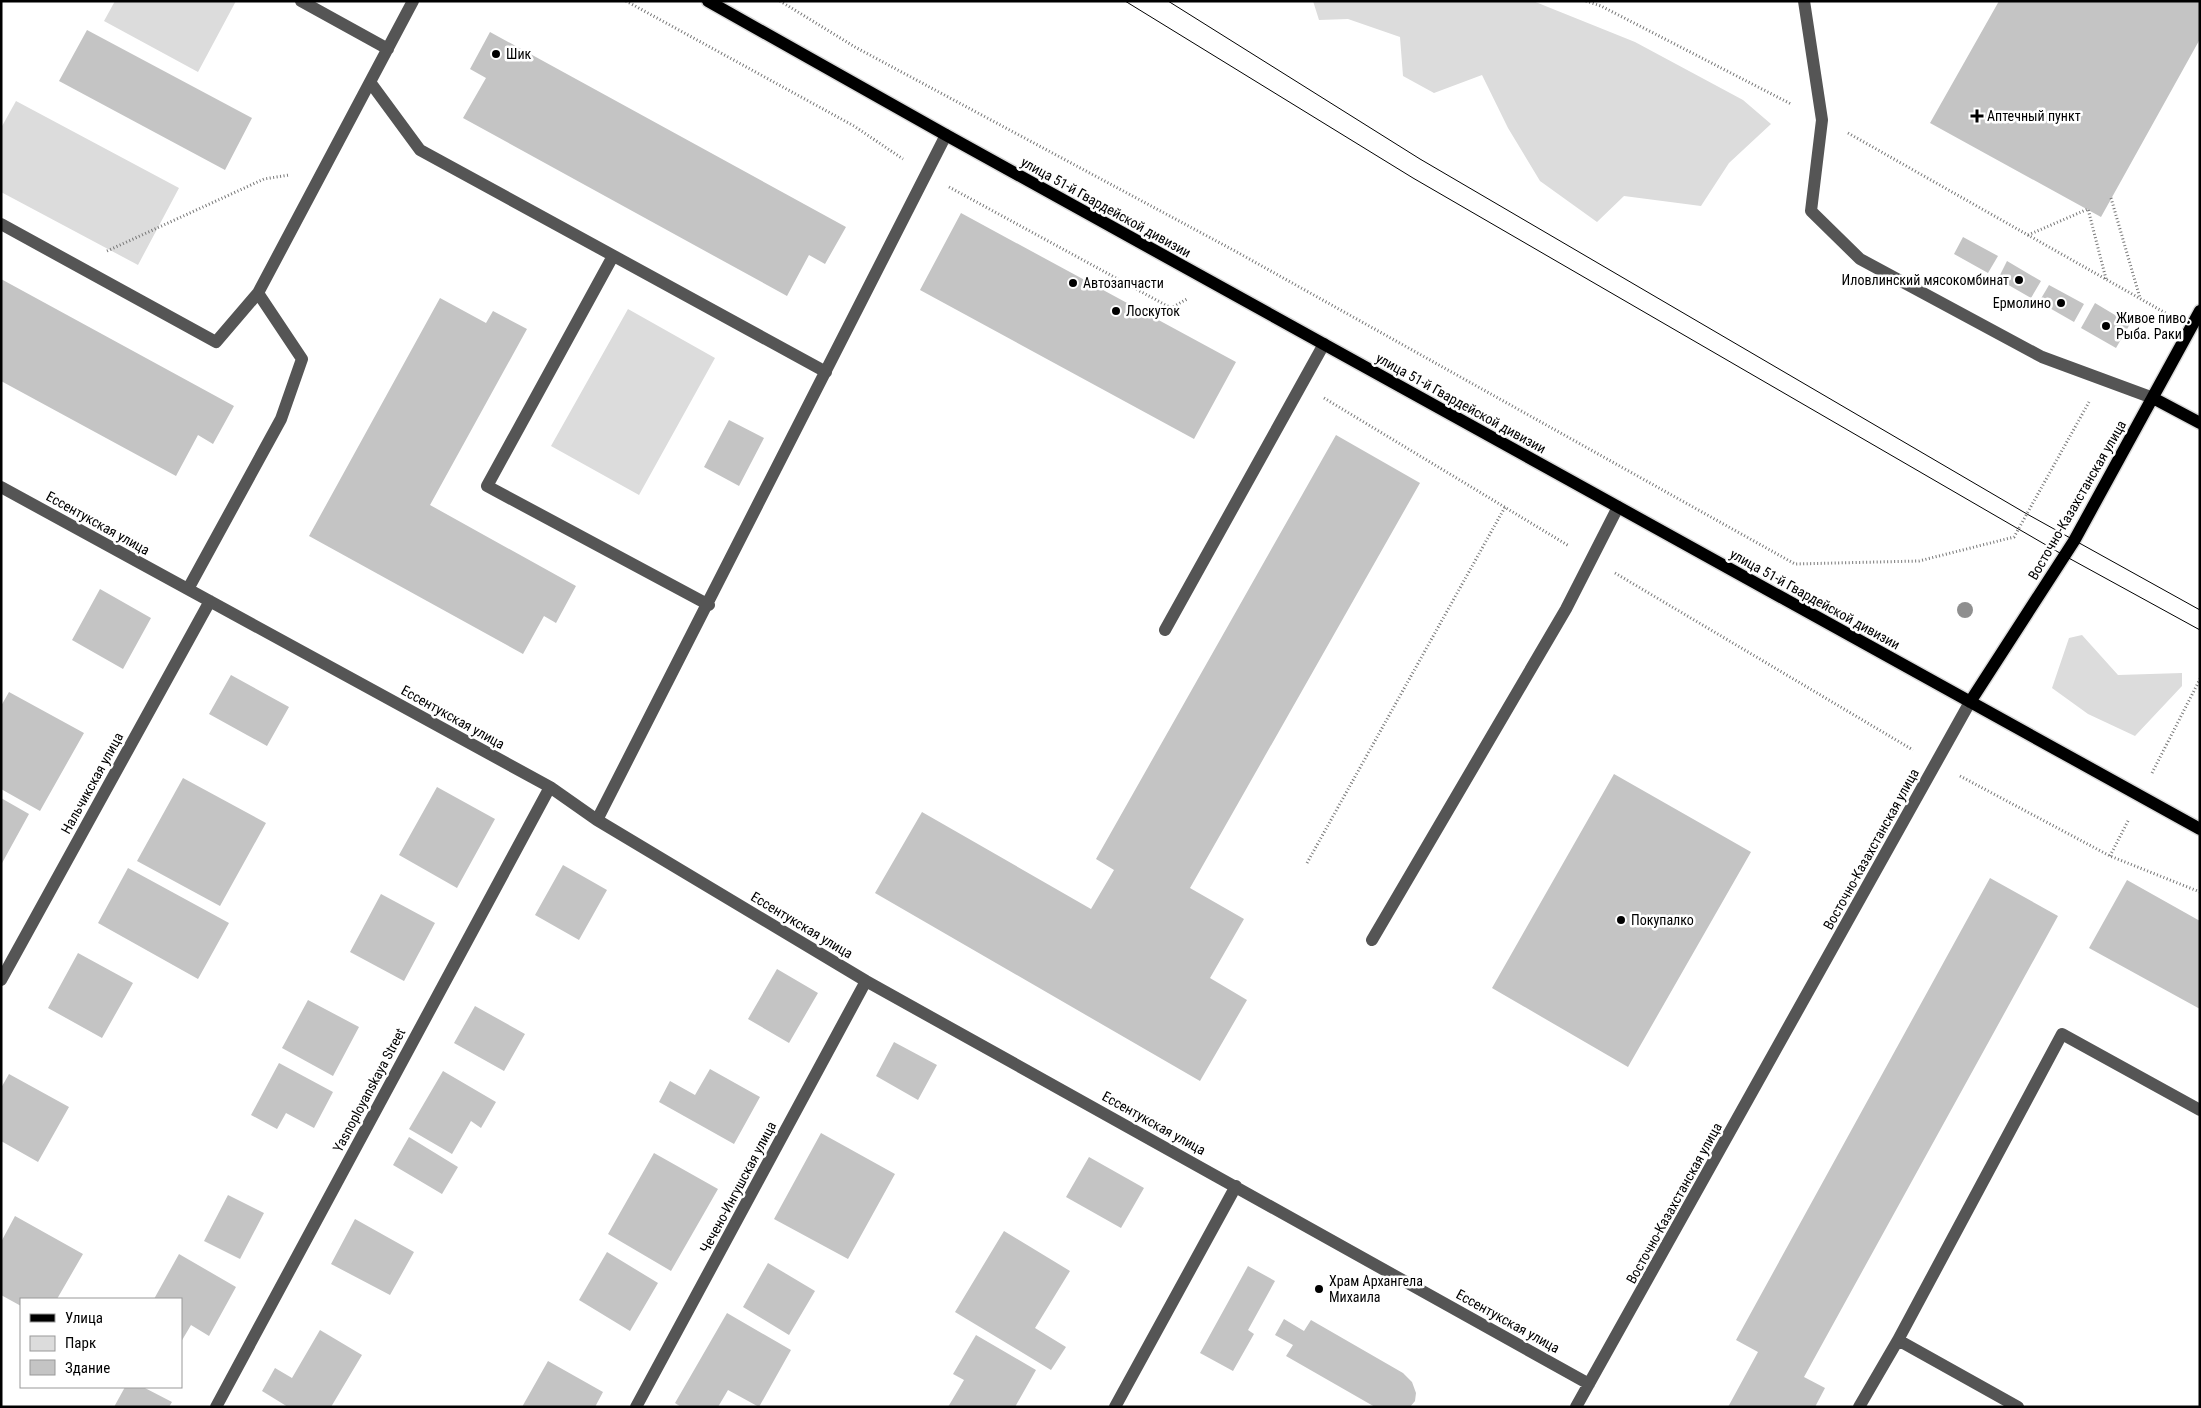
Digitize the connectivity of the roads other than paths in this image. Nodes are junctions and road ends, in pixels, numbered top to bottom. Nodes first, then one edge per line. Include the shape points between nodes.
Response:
1 (301, 1) edge
2 (414, 1) edge
3 (708, 1) edge
4 (1804, 1) edge
5 (388, 49) junction
6 (370, 82) junction
7 (946, 136) junction
8 (1, 224) edge
9 (614, 256) junction
10 (258, 293) junction
11 (2200, 311) edge
12 (1324, 344) junction
13 (826, 372) junction
14 (2153, 398) junction
15 (2200, 423) edge
16 (1, 487) edge
17 (1618, 507) junction
18 (188, 589) junction
19 (210, 601) junction
20 (708, 605) junction
21 (1164, 630) dead end
22 (1970, 702) junction
23 (550, 787) junction
24 (597, 820) junction
25 (2200, 829) edge
26 (1372, 940) dead end
27 (1, 980) edge
28 (866, 981) junction
29 (2200, 1110) edge
30 (1236, 1186) junction
31 (1898, 1340) junction
32 (1589, 1384) junction
33 (216, 1407) edge
34 (636, 1407) edge
35 (1115, 1407) edge
36 (1576, 1407) edge
37 (1859, 1407) edge
38 (2018, 1407) edge

1 - 5 street
2 - 5 street
3 - 7 main road, улица 51-й Гвардейской дивизии
4 - 14 street via 1822,120 1811,211 1860,259 2042,358
5 - 6 street
6 - 9 street via 420,150
6 - 10 street
7 - 12 main road, улица 51-й Гвардейской дивизии
7 - 13 street
8 - 10 street via 216,342
9 - 13 street
9 - 20 street via 487,486
10 - 18 street via 302,359 281,419
11 - 14 main road, Восточно-Казахстанская улица
12 - 17 main road, улица 51-й Гвардейской дивизии
12 - 21 street
13 - 20 street
14 - 15 main road
14 - 22 main road, Восточно-Казахстанская улица via 2065,556
16 - 18 street, Ессентукская улица
17 - 22 main road, улица 51-й Гвардейской дивизии
17 - 26 street via 1592,560
18 - 19 street, Ессентукская улица
19 - 23 street, Ессентукская улица
19 - 27 street, Нальчикская улица
20 - 24 street
22 - 25 main road, улица 51-й Гвардейской дивизии
22 - 32 street, Восточно-Казахстанская улица
23 - 24 street, Ессентукская улица
23 - 33 street, Yasnoployanskaya Street
24 - 28 street, Ессентукская улица
28 - 30 street, Ессентукская улица
28 - 34 street, Чечено-Ингушская улица
29 - 31 street via 2062,1034
30 - 32 street, Ессентукская улица
30 - 35 street
31 - 37 street
31 - 38 street
32 - 36 street, Восточно-Казахстанская улица

